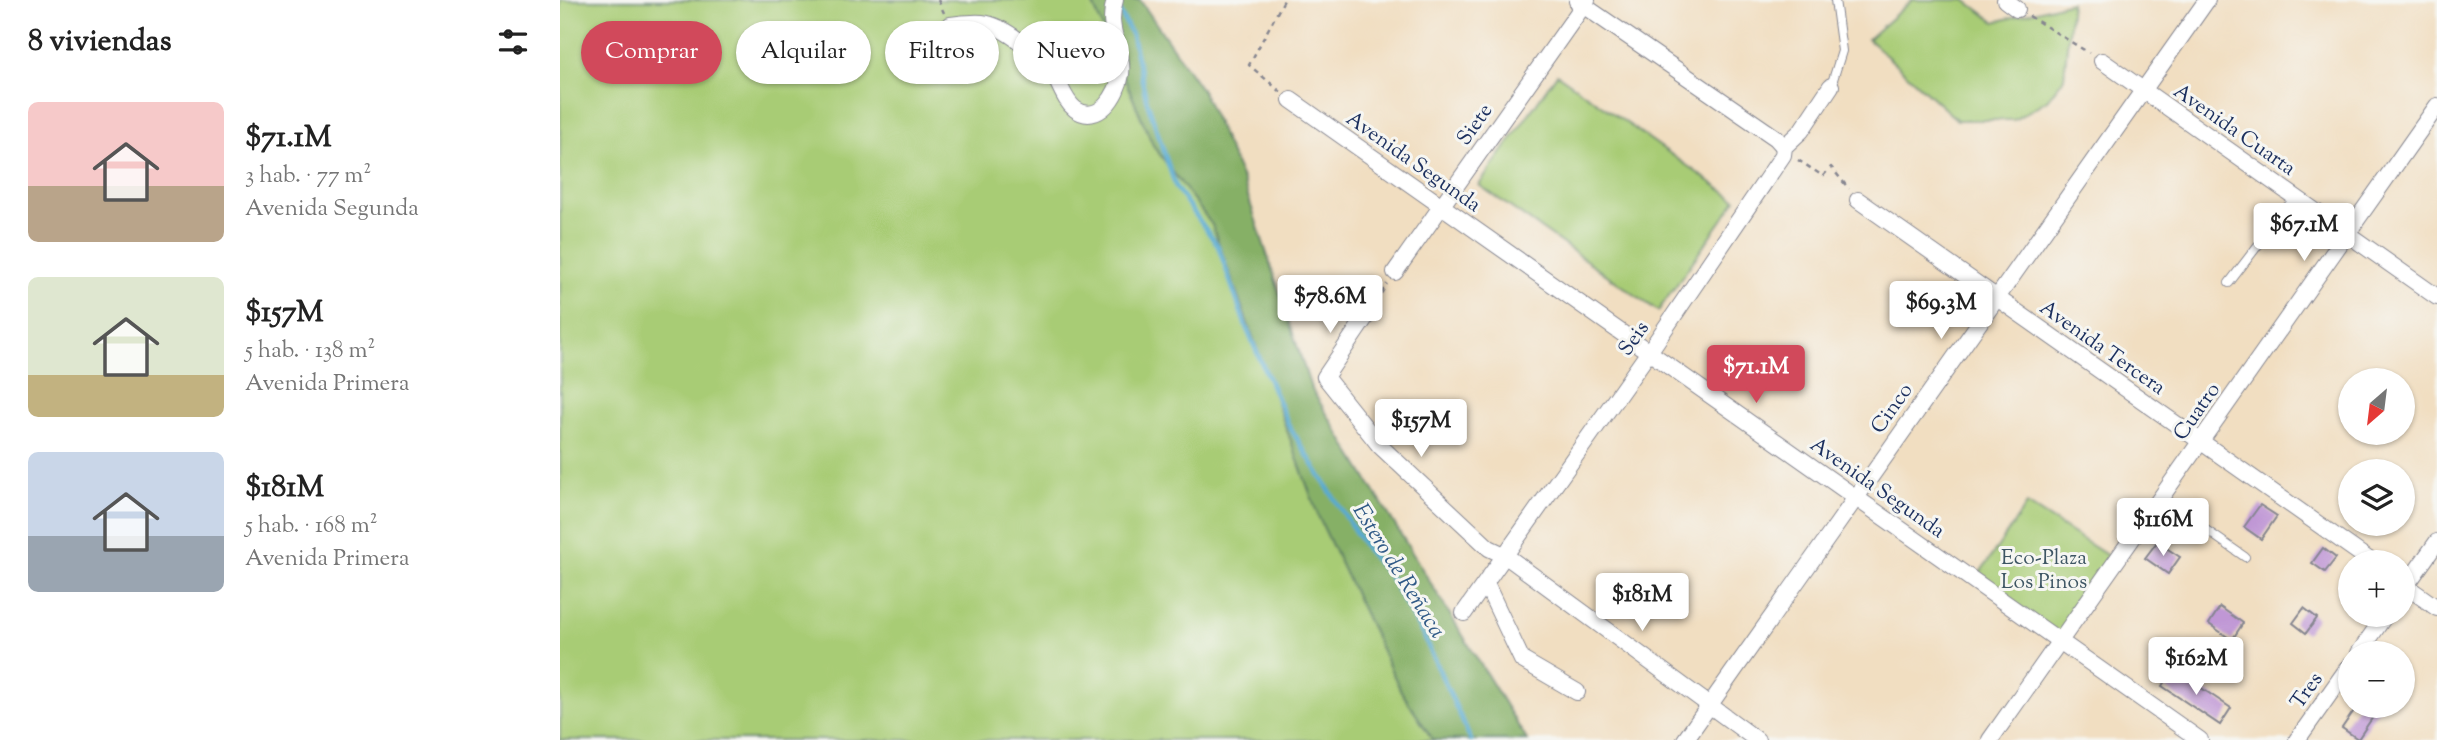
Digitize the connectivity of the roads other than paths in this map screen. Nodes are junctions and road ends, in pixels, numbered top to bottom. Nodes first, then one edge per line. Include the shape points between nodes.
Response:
1 (1115, 0) edge
2 (1835, 0) edge
3 (2207, 0) edge
4 (1582, 2) edge
5 (999, 28) edge
6 (2102, 61) road end
7 (1831, 86) joint
8 (2145, 91) junction
9 (1291, 100) road end
10 (2437, 106) edge
11 (1784, 149) junction
12 (2295, 197) junction
13 (1858, 200) road end
14 (1441, 206) junction
15 (2347, 233) junction
16 (1395, 272) road end
17 (2230, 283) dead end
18 (1995, 297) junction
19 (2437, 297) edge
20 (1367, 315) road end
21 (1649, 352) junction
22 (2201, 441) junction
23 (1854, 497) junction
24 (2160, 498) junction
25 (2437, 542) edge
26 (2355, 550) edge
27 (1506, 556) junction
28 (2245, 556) dead end
29 (2415, 572) edge
30 (1486, 584) junction
31 (2415, 594) edge
32 (2437, 608) edge
33 (1464, 613) dead end
34 (2060, 641) junction
35 (2338, 682) edge
36 (1577, 692) dead end
37 (1709, 705) junction
38 (1685, 740) edge
39 (1757, 740) edge
40 (1990, 740) edge
41 (2200, 740) edge
42 (2297, 740) edge

1 - 5 street via 1111,21 1121,74 1110,102 1100,112 1087,114 1076,109 1053,74
2 - 7 lane via 1842,51
3 - 8 street, Cinco
4 - 11 street via 1776,138
4 - 14 street, Siete
6 - 8 street, Avenida Cuarta
7 - 11 street, Seis
8 - 12 street, Avenida Cuarta
8 - 18 street, Cinco
9 - 14 street, Avenida Segunda
10 - 15 street, Cuatro
11 - 21 street, Seis
12 - 15 street, Avenida Cuarta
12 - 17 lane
13 - 18 street, Avenida Tercera
14 - 16 street, Siete
14 - 21 street, Avenida Segunda
15 - 19 street, Avenida Cuarta
15 - 22 street, Cuatro
18 - 22 street, Avenida Tercera
18 - 23 street, Cinco
20 - 27 street via 1325,377 1380,446 1489,548
21 - 23 street, Avenida Segunda
21 - 27 street, Seis
22 - 24 street, Cuatro
22 - 26 street, Avenida Tercera
23 - 34 street, Avenida Segunda
23 - 37 street, Cinco
24 - 28 lane
24 - 34 street, Cuatro
25 - 29 street
27 - 30 street, Seis
27 - 37 street
30 - 33 street, Seis
30 - 36 street via 1522,660
31 - 32 street
34 - 40 street, Cuatro
34 - 41 street, Avenida Segunda
35 - 42 street, Tres
37 - 38 street, Cinco
37 - 39 street

